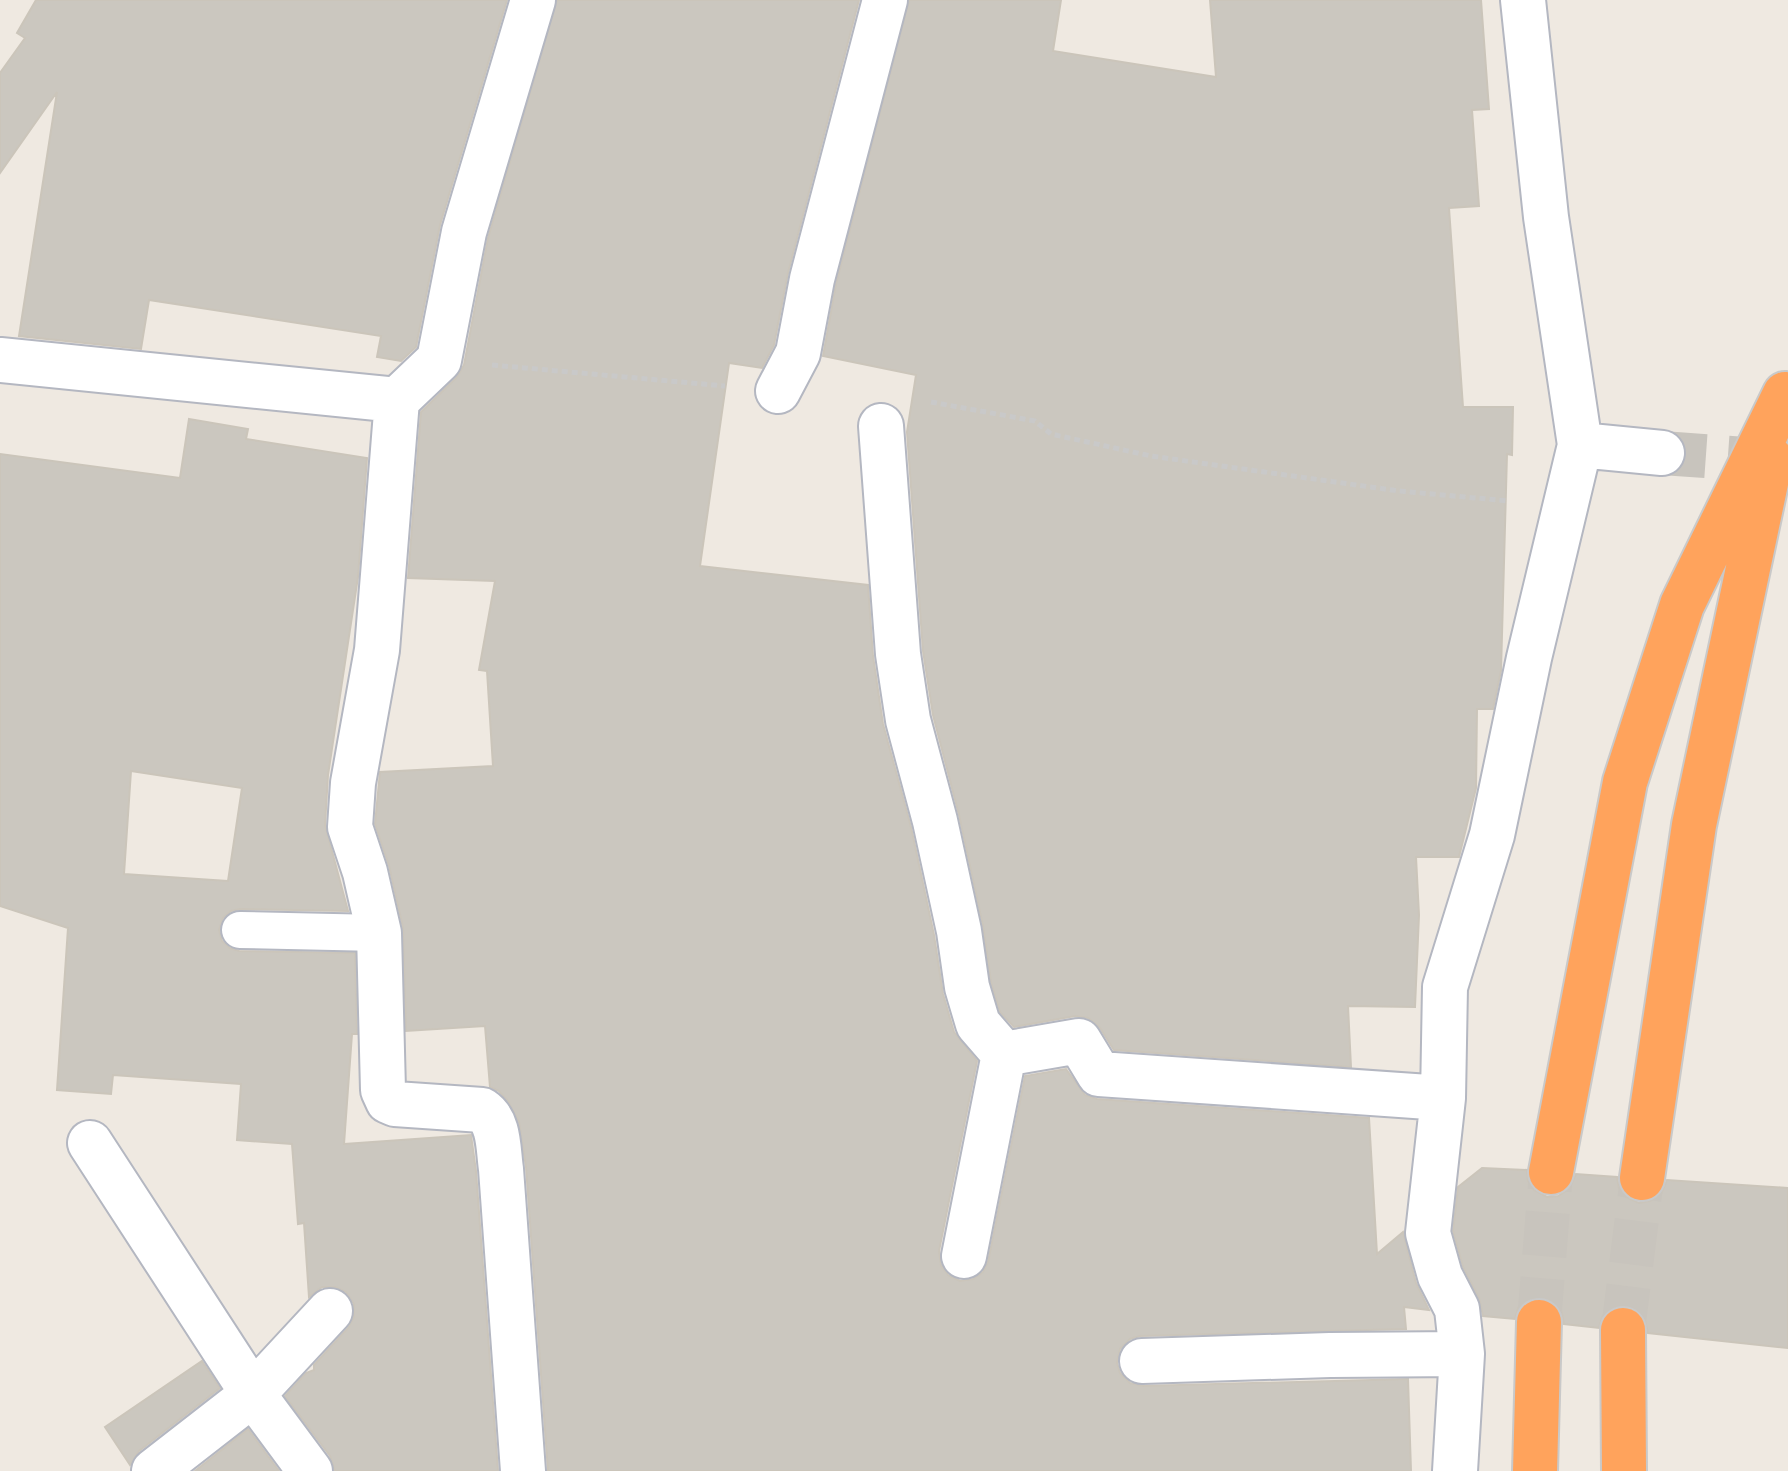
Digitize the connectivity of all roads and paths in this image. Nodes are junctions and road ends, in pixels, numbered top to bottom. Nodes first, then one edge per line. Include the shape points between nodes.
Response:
1 (533, 0) edge
2 (885, 0) edge
3 (1523, 0) edge
4 (0, 360) edge
5 (439, 360) junction
6 (1786, 384) edge
7 (778, 391) joint
8 (397, 400) junction
9 (881, 426) joint
10 (1580, 445) junction
11 (1662, 453) tunnel mouth
12 (1566, 506) junction
13 (240, 930) dead end
14 (379, 933) junction
15 (1004, 1054) junction
16 (1443, 1098) junction
17 (90, 1143) dead end
18 (1551, 1172) tunnel mouth
19 (1642, 1178) tunnel mouth
20 (964, 1256) dead end
21 (330, 1311) dead end
22 (1539, 1322) tunnel mouth
23 (1623, 1330) tunnel mouth
24 (1462, 1354) junction
25 (1142, 1361) dead end
26 (253, 1394) junction
27 (154, 1471) edge
28 (310, 1471) edge
29 (523, 1471) edge
30 (1455, 1471) edge
31 (1535, 1471) edge
32 (1624, 1471) edge

1 - 5 street via 464,232
2 - 7 street via 812,279 798,353
3 - 10 street via 1546,217
4 - 8 street
5 - 7 path
5 - 8 street
6 - 18 highway via 1682,605 1625,782
6 - 19 highway via 1694,825
8 - 14 street via 377,650 350,827
9 - 12 path via 901,396 1035,421 1051,434 1151,456 1399,491
9 - 15 street via 908,720 935,821 974,1012
10 - 11 street
10 - 12 street
12 - 16 street via 1492,835 1445,987
13 - 14 lane
14 - 29 street via 382,1075 388,1101 482,1110 494,1124
15 - 16 street via 1079,1041 1099,1074
15 - 20 street
16 - 24 street via 1428,1233 1440,1276 1457,1309
17 - 26 street
21 - 26 street
22 - 31 highway
23 - 32 highway
24 - 25 street
24 - 30 street
26 - 27 street
26 - 28 street

